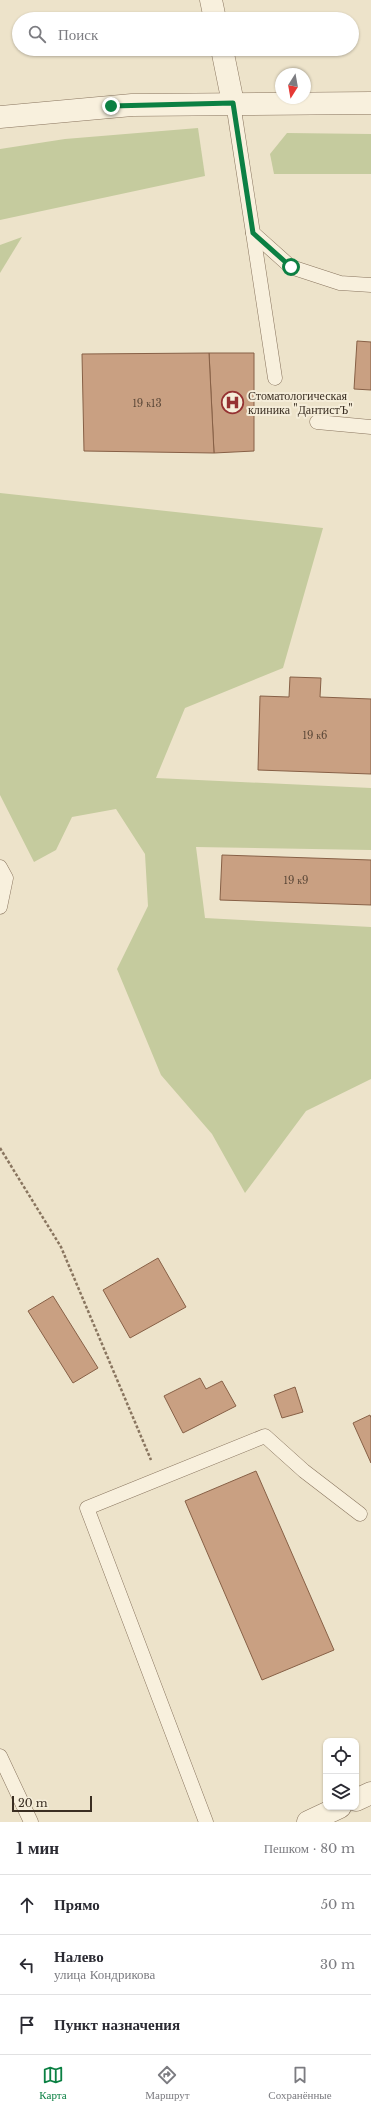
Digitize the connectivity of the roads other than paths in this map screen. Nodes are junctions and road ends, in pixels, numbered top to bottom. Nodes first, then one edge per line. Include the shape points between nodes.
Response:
1 (211, 0) edge
2 (214, 12) edge
3 (223, 56) edge
4 (233, 103) junction
5 (371, 103) edge
6 (0, 117) edge
7 (253, 233) junction
8 (371, 285) edge
9 (275, 378) dead end
10 (317, 422) dead end
11 (371, 427) edge
12 (0, 867) edge
13 (0, 907) edge
14 (360, 1514) dead end
15 (0, 1756) edge
16 (371, 1793) edge
17 (359, 1799) edge
18 (334, 1810) edge
19 (31, 1822) edge
20 (206, 1822) edge
21 (308, 1822) edge

1 - 2 street
3 - 4 street
4 - 5 street
4 - 6 street via 132,105
4 - 7 lane
7 - 8 lane via 291,267 340,283
7 - 9 lane
10 - 11 lane
12 - 13 lane via 6,878
14 - 20 lane via 304,1471 266,1436 86,1508
15 - 19 lane
16 - 17 street
18 - 21 street

